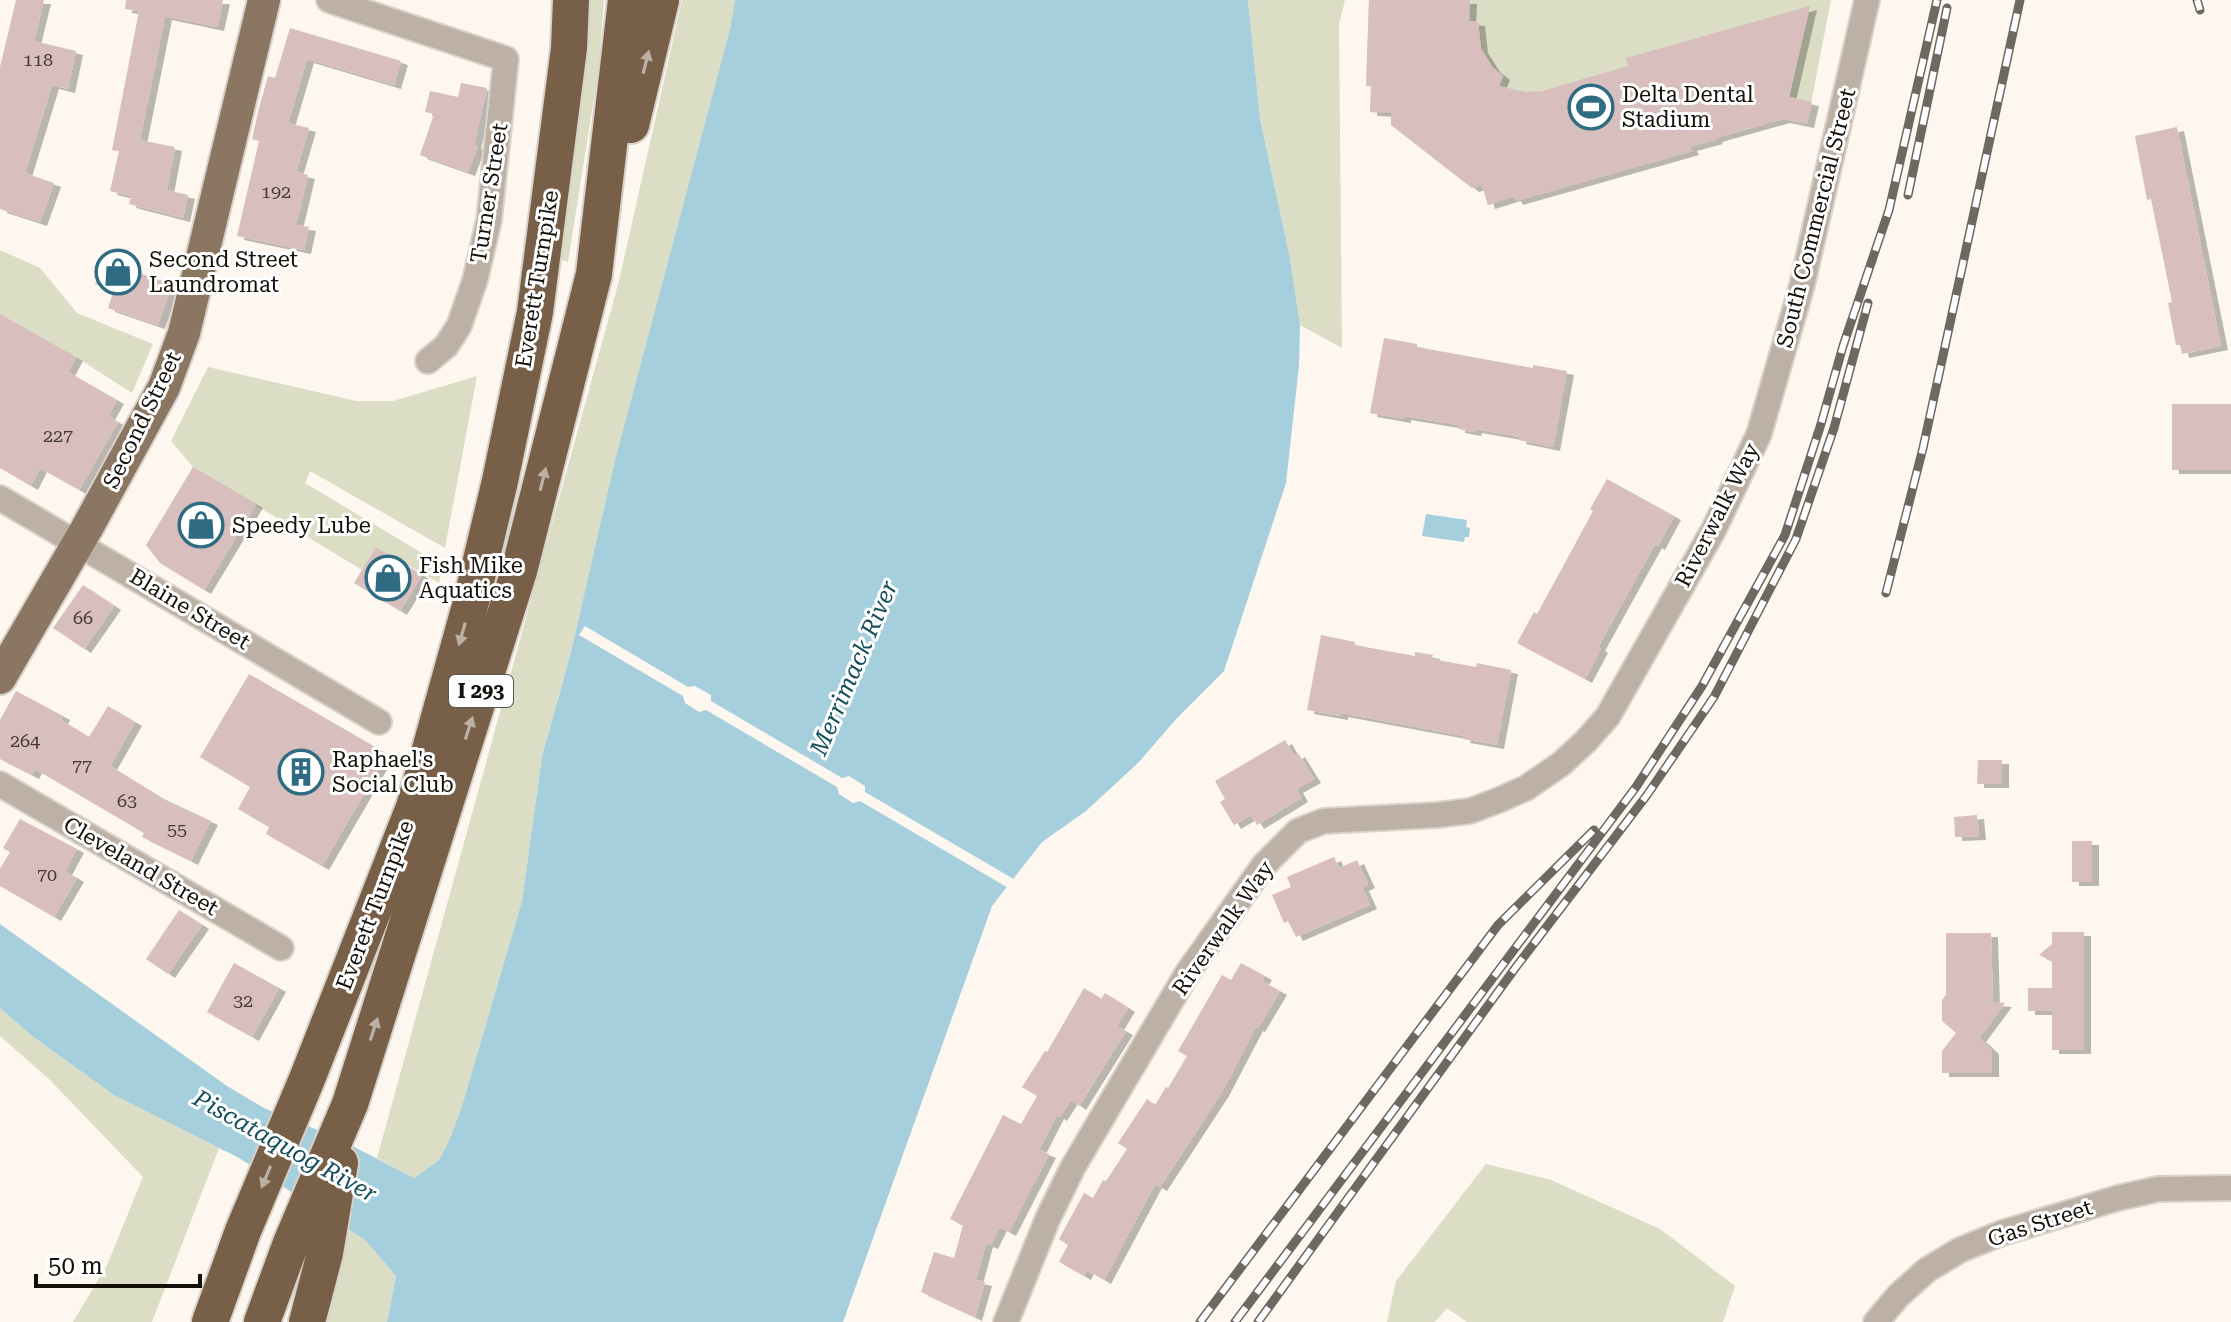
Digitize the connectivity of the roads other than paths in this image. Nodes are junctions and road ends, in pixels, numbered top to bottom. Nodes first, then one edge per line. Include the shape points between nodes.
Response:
1 (264, 0) edge
2 (329, 0) edge
3 (548, 0) edge
4 (571, 0) edge
5 (626, 0) edge
6 (661, 0) edge
7 (1867, 0) edge
8 (594, 274) junction
9 (535, 312) junction
10 (428, 361) dead end
11 (1759, 434) joint
12 (0, 498) edge
13 (79, 542) junction
14 (0, 678) edge
15 (379, 722) dead end
16 (0, 784) edge
17 (281, 948) dead end
18 (2231, 1188) edge
19 (308, 1248) junction
20 (210, 1322) edge
21 (262, 1322) edge
22 (307, 1322) edge
23 (1006, 1322) edge
24 (1876, 1322) edge

1 - 13 main road, Second Street via 174,363
2 - 10 street, Turner Street via 506,59 489,220 475,280 459,326
3 - 9 highway
4 - 9 highway, Everett Turnpike / I 293
5 - 8 highway, Everett Turnpike / I 293
8 -> 6 highway
7 - 11 street, South Commercial Street via 1802,285
19 -> 8 highway, Everett Turnpike / I 293 via 519,571
9 -> 20 highway, Everett Turnpike / I 293 via 471,602 414,807
11 - 23 street, Riverwalk Way via 1714,529 1608,716 1561,764 1526,788 1470,811 1324,821 1298,831 1264,865 1188,972 1073,1167
12 - 13 street, Blaine Street
13 - 14 main road, Second Street
13 - 15 street, Blaine Street
16 - 17 street, Cleveland Street
18 - 24 street, Gas Street via 2158,1189 2002,1233 1927,1270
19 - 21 highway, Everett Turnpike / I 293
19 - 22 highway

